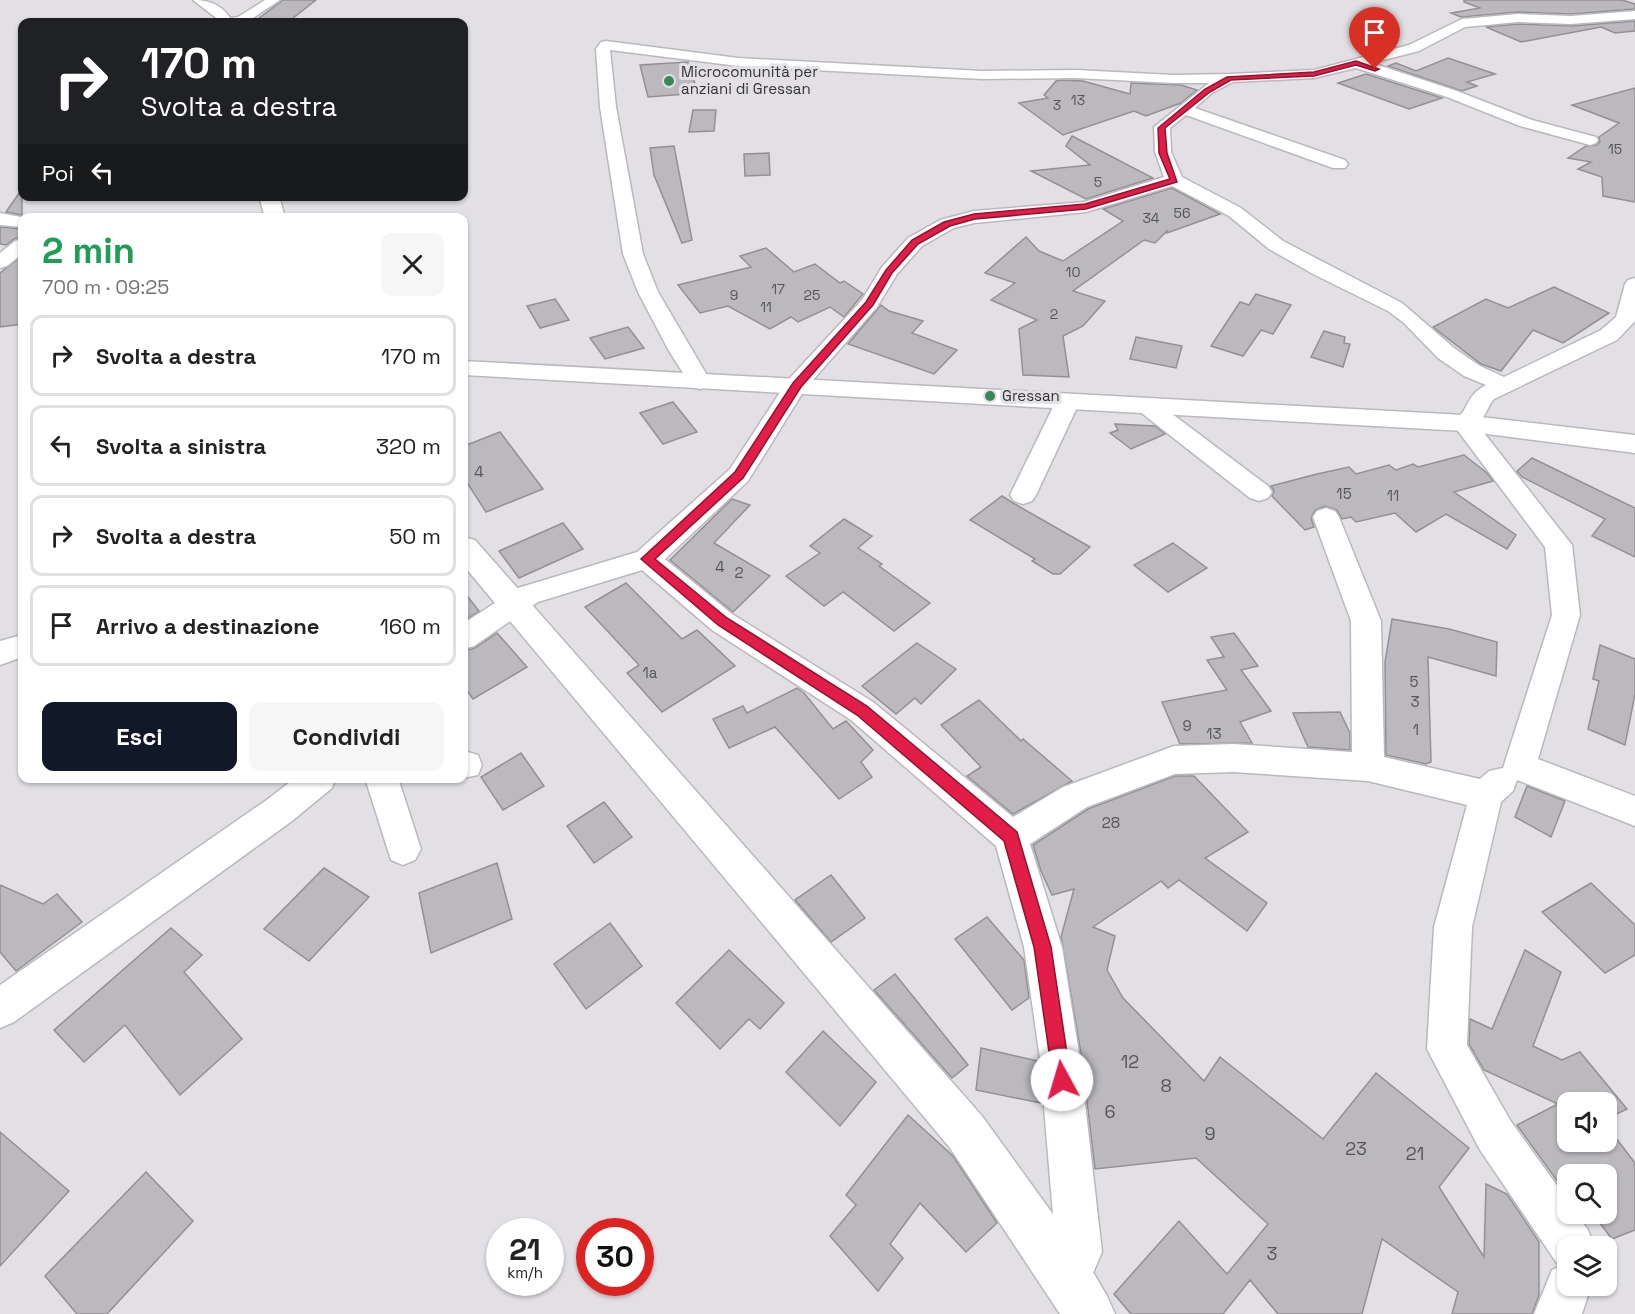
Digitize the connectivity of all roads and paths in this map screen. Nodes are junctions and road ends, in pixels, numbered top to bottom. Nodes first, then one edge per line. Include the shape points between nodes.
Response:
1 (200, 0) edge
2 (274, 0) edge
3 (1635, 15) edge
4 (224, 18) edge
5 (245, 18) edge
6 (1356, 63) junction
7 (1230, 78) junction
8 (1184, 109) junction
9 (1590, 140) dead end
10 (1339, 164) dead end
11 (1174, 180) junction
12 (0, 219) edge
13 (18, 221) edge
14 (18, 248) edge
15 (0, 262) edge
16 (1635, 284) edge
17 (468, 368) edge
18 (700, 381) junction
19 (796, 385) junction
20 (1506, 386) junction
21 (1068, 401) junction
22 (1147, 406) junction
23 (1464, 423) junction
24 (1635, 444) edge
25 (1259, 492) dead end
26 (1023, 495) dead end
27 (1326, 517) dead end
28 (468, 552) edge
29 (647, 559) junction
30 (513, 605) junction
31 (468, 635) edge
32 (18, 647) edge
33 (0, 653) edge
34 (1519, 766) junction
35 (1368, 767) junction
36 (314, 783) edge
37 (383, 783) edge
38 (1486, 795) junction
39 (1635, 812) edge
40 (1011, 837) junction
41 (403, 849) dead end
42 (0, 1008) edge
43 (1565, 1236) edge
44 (1068, 1278) junction
45 (1564, 1296) edge
46 (1089, 1314) edge
47 (1558, 1314) edge

1 - 4 street
2 - 5 street
3 - 6 street via 1462,23 1414,48
6 - 7 street via 1314,74
6 - 9 street via 1526,123
7 - 8 street
7 - 18 street via 972,74 738,62 606,45 603,49 608,107 633,254 648,292
8 - 10 street
8 - 11 street via 1162,128 1163,153
11 - 19 street via 1086,207 974,217 928,234 915,242 889,272 870,303
11 - 20 street via 1234,212 1276,245 1395,307 1446,354
12 - 13 street
14 - 15 street
16 - 20 street via 1626,319 1609,335
17 - 18 street
18 - 19 street
19 - 21 street
19 - 29 street via 739,475
20 - 23 street via 1486,394 1476,405 1474,415
21 - 22 street
21 - 26 street
22 - 23 street
22 - 25 street
23 - 24 street
23 - 34 street via 1558,544 1566,615
27 - 35 street via 1366,621
28 - 30 street
29 - 30 street via 528,595
29 - 40 street via 722,622 862,711
30 - 31 street
30 - 44 street via 966,1132
32 - 33 street
34 - 38 street
34 - 39 street
35 - 38 street
35 - 40 street via 1233,758 1174,760 1075,797
36 - 42 street
37 - 41 street
38 - 43 street via 1453,927 1447,1048 1495,1136
40 - 44 street via 1043,947 1060,1059 1078,1252
44 - 46 street
45 - 47 street

